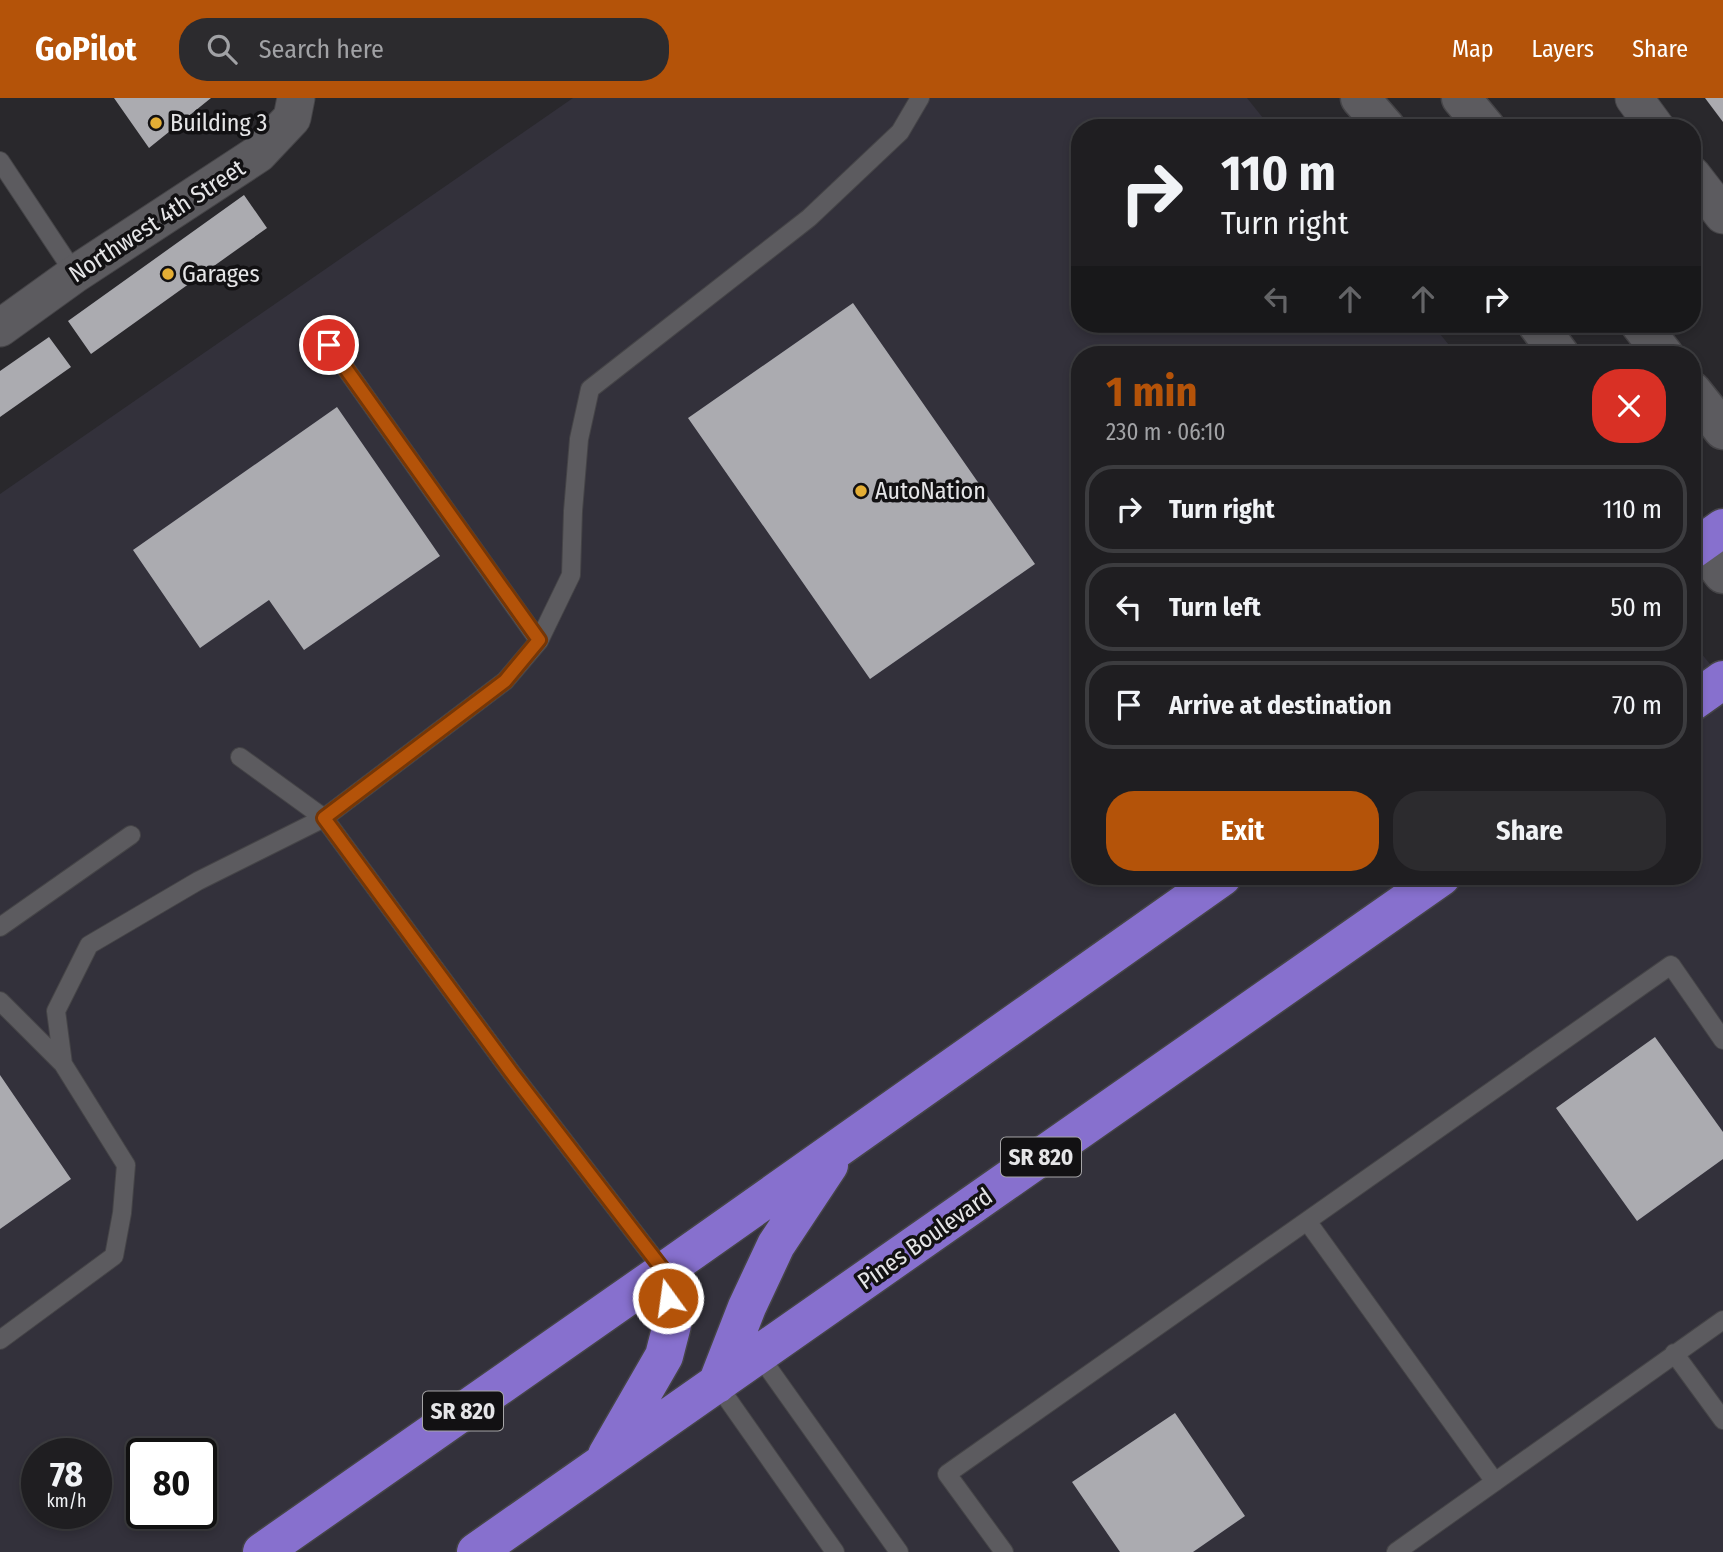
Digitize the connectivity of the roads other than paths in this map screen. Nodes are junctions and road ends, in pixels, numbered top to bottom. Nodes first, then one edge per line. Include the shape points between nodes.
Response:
1 (296, 98) edge
2 (920, 98) edge
3 (1360, 98) edge
4 (1461, 98) edge
5 (1633, 98) edge
6 (1378, 119) edge
7 (1478, 119) edge
8 (1649, 119) edge
9 (0, 161) edge
10 (1701, 187) edge
11 (1723, 215) edge
12 (75, 274) junction
13 (0, 328) edge
14 (329, 345) dead end
15 (1701, 402) edge
16 (1723, 430) edge
17 (1702, 539) edge
18 (1723, 574) edge
19 (539, 640) junction
20 (1723, 680) edge
21 (1701, 696) edge
22 (240, 757) dead end
23 (324, 818) junction
24 (131, 835) dead end
25 (1211, 885) edge
26 (1430, 885) edge
27 (0, 927) edge
28 (0, 1001) edge
29 (1723, 1040) edge
30 (63, 1064) junction
31 (842, 1146) junction
32 (1307, 1220) junction
33 (664, 1271) junction
34 (1723, 1320) edge
35 (0, 1340) edge
36 (1675, 1353) junction
37 (759, 1356) junction
38 (717, 1384) junction
39 (1723, 1420) edge
40 (602, 1464) junction
41 (1495, 1482) junction
42 (262, 1552) edge
43 (476, 1552) edge
44 (835, 1552) edge
45 (900, 1552) edge
46 (1004, 1552) edge
47 (1396, 1552) edge

1 - 12 street, Northwest 4th Street via 292,118 258,154
2 - 19 lane via 900,132 808,218 590,389 579,439 571,575
3 - 6 street
4 - 7 street
5 - 8 street
9 - 12 lane
10 - 11 street
12 - 13 street, Northwest 4th Street
14 - 19 lane
15 - 16 street
17 - 18 street
19 - 23 lane via 505,681
20 - 21 highway
22 - 23 lane
23 - 30 lane via 198,881 89,945 56,1011
23 - 33 lane
24 - 27 lane
25 - 31 highway, SR 820
26 - 37 highway, Pines Boulevard / SR 820
28 - 30 lane
29 - 32 lane via 1671,965
30 - 35 lane via 126,1166 114,1256
31 - 33 highway, SR 820
31 - 38 highway via 776,1245
32 - 41 lane
32 - 46 lane via 947,1474
33 - 40 highway via 672,1325 664,1356
33 - 42 highway, SR 820
34 - 36 lane
36 - 39 lane
36 - 41 lane
37 - 38 highway, Pines Boulevard / SR 820
37 - 45 lane
38 - 40 highway, Pines Boulevard / SR 820
38 - 44 lane
40 - 43 highway, Pines Boulevard / SR 820
41 - 47 lane

